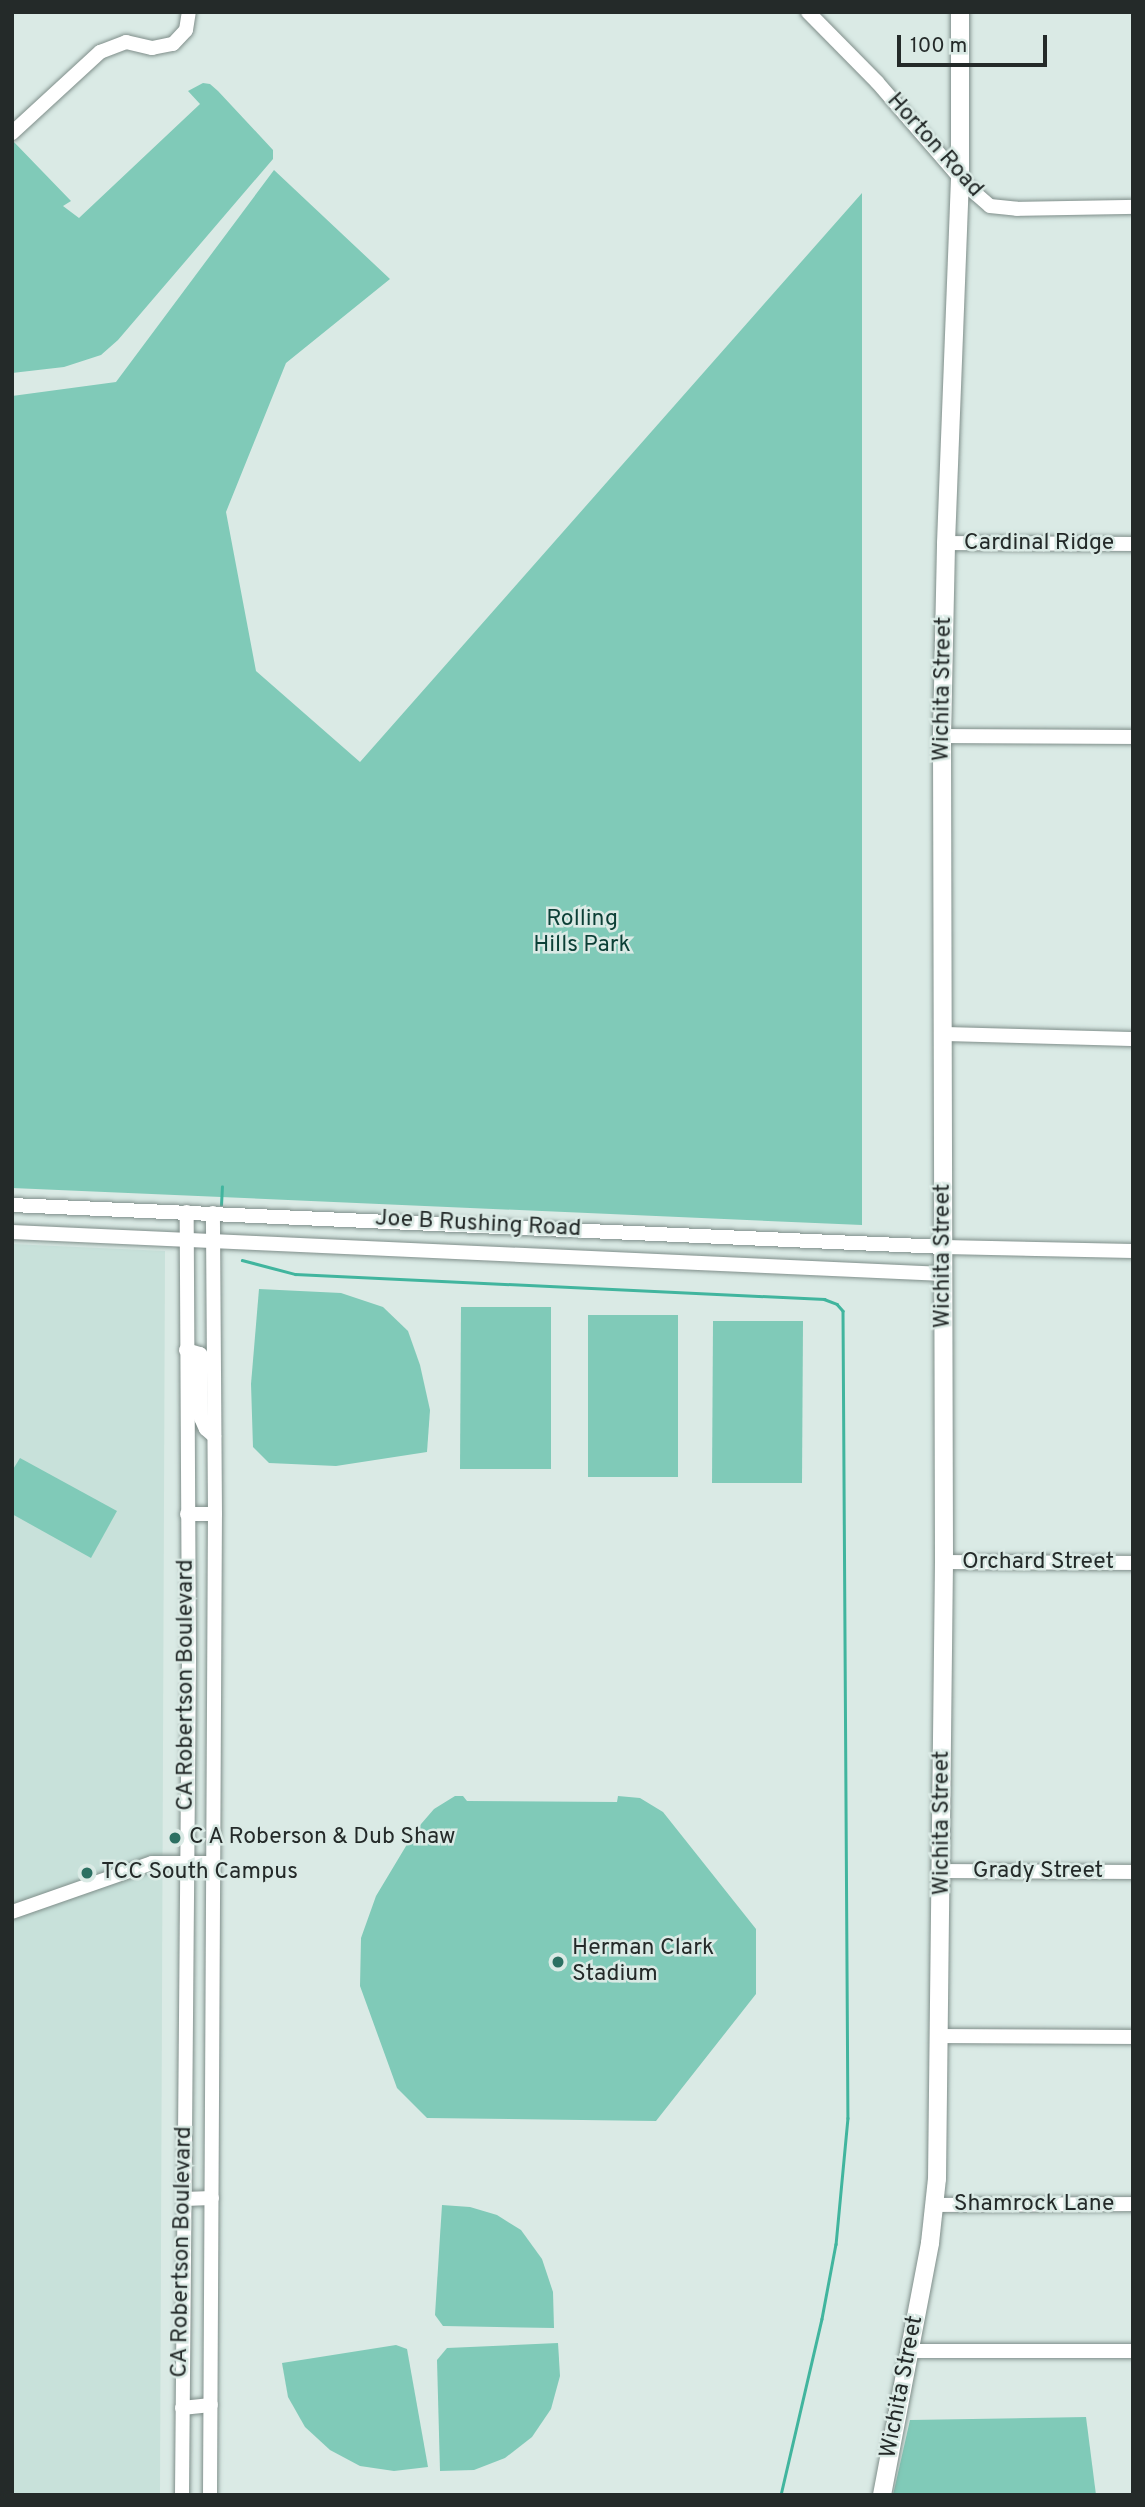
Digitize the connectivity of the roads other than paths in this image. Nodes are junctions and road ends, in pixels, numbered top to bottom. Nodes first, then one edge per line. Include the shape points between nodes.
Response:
1 (189, 12) edge
2 (808, 12) edge
3 (960, 12) edge
4 (12, 133) edge
5 (960, 177) junction
6 (1133, 207) edge
7 (946, 543) junction
8 (1133, 544) edge
9 (942, 736) junction
10 (1133, 737) edge
11 (943, 1034) junction
12 (1133, 1039) edge
13 (12, 1205) edge
14 (187, 1212) junction
15 (213, 1213) junction
16 (12, 1232) edge
17 (187, 1240) junction
18 (212, 1241) junction
19 (944, 1247) junction
20 (1133, 1251) edge
21 (944, 1274) junction
22 (186, 1350) junction
23 (214, 1436) junction
24 (187, 1514) junction
25 (215, 1514) junction
26 (944, 1562) junction
27 (1133, 1563) edge
28 (213, 1659) junction
29 (189, 1660) junction
30 (186, 1862) junction
31 (212, 1863) junction
32 (943, 1871) junction
33 (1133, 1872) edge
34 (12, 1912) edge
35 (941, 2036) junction
36 (1133, 2037) edge
37 (212, 2198) junction
38 (184, 2199) junction
39 (1133, 2204) edge
40 (934, 2205) junction
41 (910, 2351) junction
42 (1133, 2351) edge
43 (211, 2405) junction
44 (182, 2408) junction
45 (182, 2495) edge
46 (211, 2495) edge
47 (882, 2495) edge

1 - 4 street via 186,30 173,44 152,48 126,42 100,52
2 - 5 street, Horton Road
3 - 5 main road, Wichita Street
5 - 6 street, Horton Road via 982,201 1000,208
5 - 7 main road, Wichita Street
7 - 8 street, Cardinal Ridge
7 - 9 main road, Wichita Street
9 - 10 street
9 - 11 main road, Wichita Street
11 - 12 street
11 - 19 main road, Wichita Street
13 - 14 street, Joe B Rushing Road
14 - 15 street, Joe B Rushing Road
14 - 17 street, CA Robertson Boulevard
15 - 18 street, CA Robertson Boulevard
15 - 19 street, Joe B Rushing Road
16 - 17 street, Joe B Rushing Road
17 - 18 street, Joe B Rushing Road
17 - 22 street, CA Robertson Boulevard
18 - 21 street, Joe B Rushing Road
18 - 23 street, CA Robertson Boulevard
19 - 20 street, Joe B Rushing Road
19 - 21 main road, Wichita Street
21 - 26 main road, Wichita Street
22 - 23 street via 200,1354 201,1419
22 - 24 street, CA Robertson Boulevard
23 - 25 street, CA Robertson Boulevard
24 - 25 street
24 - 29 street, CA Robertson Boulevard
25 - 28 street, CA Robertson Boulevard
26 - 27 street, Orchard Street
26 - 32 main road, Wichita Street
28 - 29 street
28 - 31 street, CA Robertson Boulevard
29 - 30 street, CA Robertson Boulevard
30 - 31 street
30 - 34 street via 147,1864
30 - 38 street, CA Robertson Boulevard
31 - 37 street, CA Robertson Boulevard
32 - 33 street, Grady Street
32 - 35 main road, Wichita Street
35 - 36 street
35 - 40 main road, Wichita Street
37 - 38 street
37 - 43 street, CA Robertson Boulevard
38 - 44 street, CA Robertson Boulevard
39 - 40 street, Shamrock Lane
40 - 41 main road, Wichita Street
41 - 42 street
41 - 47 main road, Wichita Street
43 - 44 street
43 - 46 street, CA Robertson Boulevard
44 - 45 street, CA Robertson Boulevard

